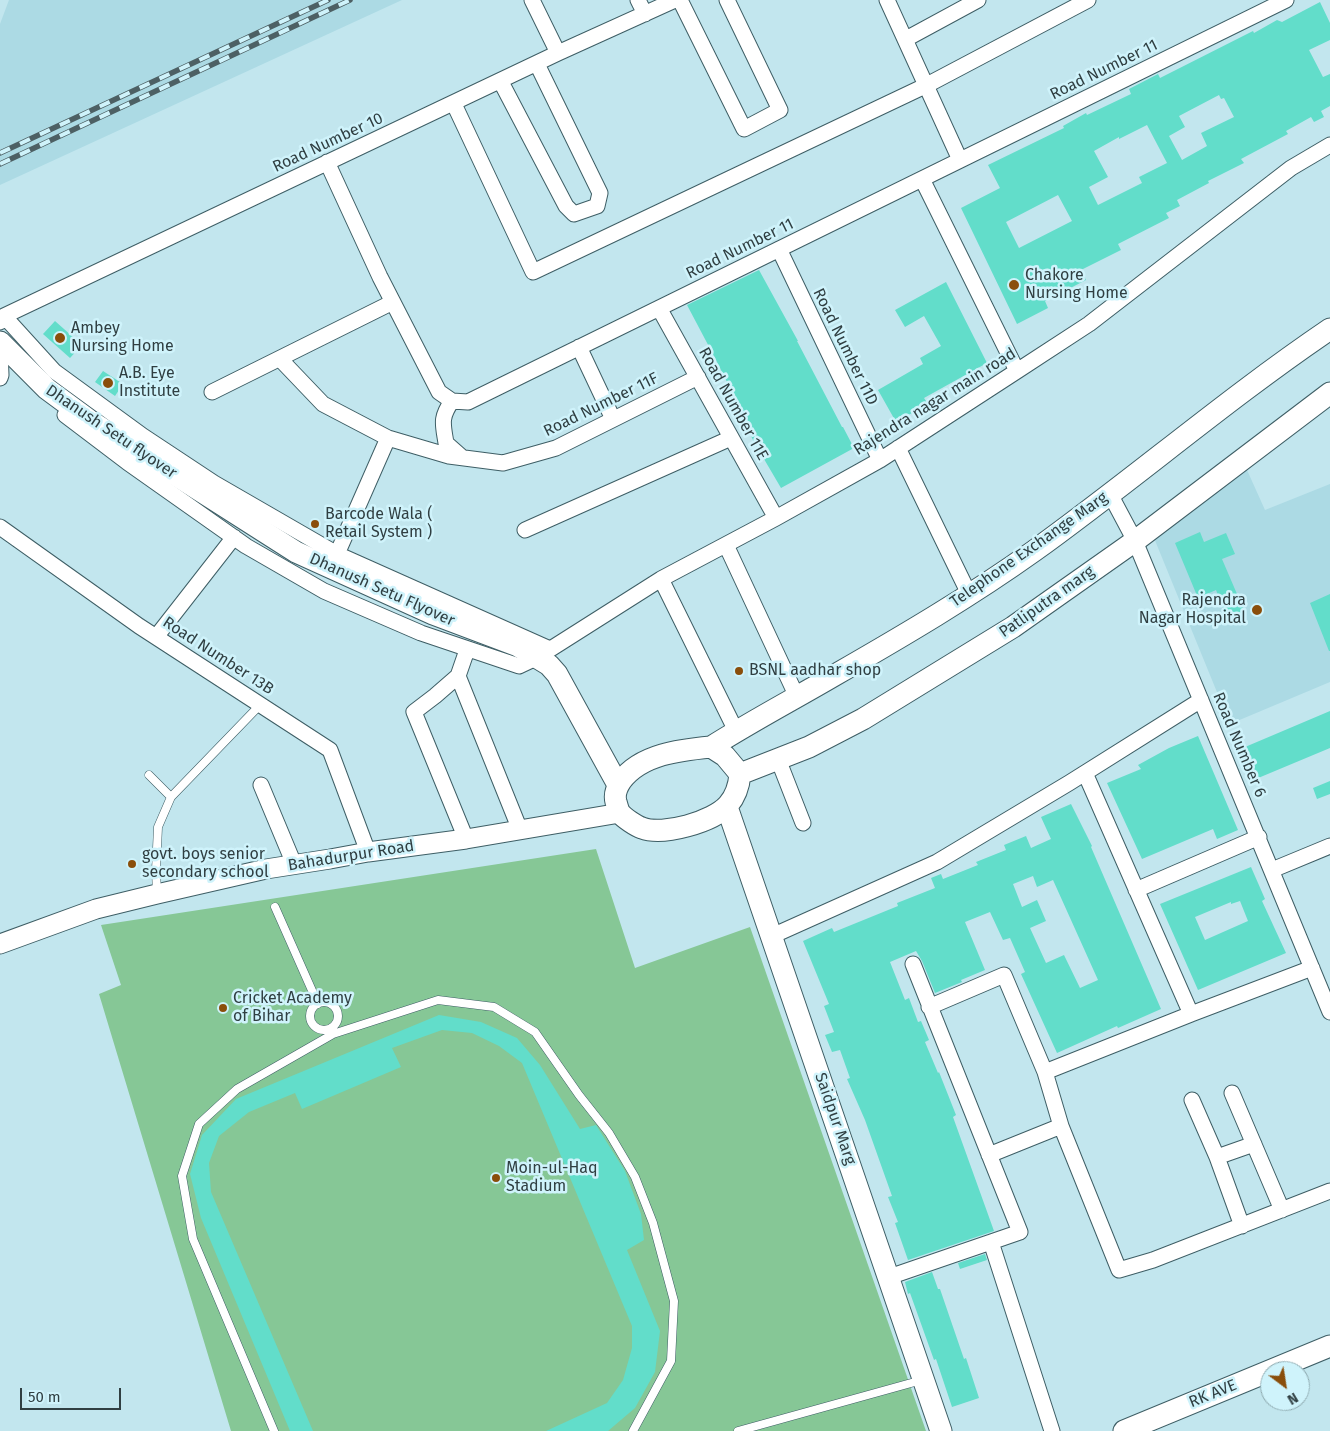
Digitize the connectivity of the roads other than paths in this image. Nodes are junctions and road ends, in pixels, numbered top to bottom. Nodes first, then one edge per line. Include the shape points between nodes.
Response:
1 (532, 0) edge
2 (638, 0) edge
3 (675, 0) edge
4 (680, 0) edge
5 (727, 0) edge
6 (887, 0) edge
7 (978, 0) edge
8 (1286, 0) edge
9 (1085, 1) edge
10 (645, 14) junction
11 (906, 39) junction
12 (558, 53) junction
13 (537, 64) junction
14 (501, 82) junction
15 (927, 85) junction
16 (454, 104) junction
17 (1330, 145) edge
18 (960, 160) junction
19 (327, 162) junction
20 (922, 180) junction
21 (779, 249) junction
22 (393, 302) junction
23 (659, 308) junction
24 (2, 319) edge
25 (1330, 329) edge
26 (0, 342) edge
27 (579, 347) junction
28 (280, 358) junction
29 (0, 362) edge
30 (1017, 371) junction
31 (698, 377) junction
32 (212, 392) dead end
33 (1330, 393) edge
34 (452, 402) junction
35 (613, 419) junction
36 (388, 438) junction
37 (731, 438) junction
38 (898, 448) junction
39 (463, 458) junction
40 (880, 460) junction
41 (1110, 494) junction
42 (231, 511) joint
43 (776, 518) junction
44 (0, 527) edge
45 (525, 530) dead end
46 (234, 537) junction
47 (1135, 541) junction
48 (726, 544) junction
49 (337, 554) junction
50 (661, 579) junction
51 (969, 594) junction
52 (156, 637) junction
53 (467, 650) junction
54 (539, 652) junction
55 (458, 676) junction
56 (796, 696) junction
57 (1201, 700) junction
58 (260, 705) junction
59 (736, 731) junction
60 (711, 747) junction
61 (601, 754) junction
62 (778, 759) junction
63 (639, 764) junction
64 (740, 774) junction
65 (1085, 774) junction
66 (149, 775) dead end
67 (261, 785) dead end
68 (618, 785) junction
69 (171, 797) junction
70 (726, 807) junction
71 (620, 813) junction
72 (802, 823) dead end
73 (520, 830) junction
74 (1259, 837) junction
75 (466, 839) junction
76 (1330, 846) edge
77 (368, 852) junction
78 (294, 864) junction
79 (1272, 870) junction
80 (1136, 890) junction
81 (157, 894) junction
82 (275, 907) dead end
83 (772, 936) junction
84 (0, 944) edge
85 (913, 964) dead end
86 (1312, 968) junction
87 (318, 1004) junction
88 (929, 1007) junction
89 (1330, 1012) edge
90 (1191, 1014) junction
91 (332, 1031) junction
92 (1045, 1072) junction
93 (1232, 1093) dead end
94 (1192, 1100) dead end
95 (1061, 1126) junction
96 (1254, 1144) junction
97 (989, 1155) junction
98 (1217, 1157) junction
99 (1330, 1191) edge
100 (1282, 1210) junction
101 (1242, 1226) junction
102 (992, 1242) junction
103 (889, 1277) junction
104 (1330, 1346) edge
105 (924, 1379) junction
106 (274, 1431) edge
107 (633, 1431) edge
108 (738, 1431) edge
109 (941, 1431) edge
110 (1052, 1431) edge
111 (1124, 1431) edge

1 - 12 street
2 - 10 street
3 - 10 street, Road Number 10
4 - 5 street via 744,129 780,110
6 - 11 street
7 - 11 street
8 - 18 street, Road Number 11
9 - 15 street
10 - 12 street, Road Number 10
11 - 15 street
12 - 13 street, Road Number 10
13 - 14 street, Road Number 10
13 - 14 street via 600,193 597,206 574,214 566,206
14 - 16 street, Road Number 10
15 - 16 street via 533,272
15 - 18 street
16 - 19 street, Road Number 10
17 - 30 street, Rajendra nagar main road via 1290,168 1088,324
18 - 20 street, Road Number 11
19 - 22 street
19 - 24 street, Road Number 10
20 - 21 street, Road Number 11
20 - 30 street
21 - 23 street, Road Number 11
21 - 40 street, Road Number 11D
22 - 28 street
22 - 34 street via 439,392
23 - 27 street, Road Number 11
23 - 31 street, Road Number 11E
24 - 49 street via 54,371 143,436 214,484
25 - 41 main road, Telephone Exchange Marg via 1283,361
26 - 42 main road, Dhanush Setu flyover via 47,389 88,420
27 - 34 street, Road Number 11 via 468,402
27 - 35 street
28 - 32 street
28 - 36 street, Road Number 11F via 322,404
29 - 46 street, Rajendra nagar main road via 127,462
30 - 38 street, Rajendra nagar main road
31 - 35 street, Road Number 11F
31 - 37 street, Road Number 11E
33 - 47 main road, Patliputra marg
34 - 39 street via 445,412 446,443
35 - 39 street, Road Number 11F via 556,448 503,463
36 - 39 street, Road Number 11F
36 - 49 street
37 - 43 street, Road Number 11E
37 - 45 street
38 - 40 street, Rajendra nagar main road
38 - 51 street
40 - 43 street, Rajendra nagar main road
41 - 47 street, Road Number 6
41 - 51 main road, Telephone Exchange Marg
42 - 54 main road, Dhanush Setu Flyover via 296,552 332,570 433,614
43 - 48 street, Rajendra nagar main road
44 - 52 street, Road Number 13B
46 - 52 street
46 - 53 street, Rajendra nagar main road via 324,590
47 - 57 street, Road Number 6
47 - 62 main road, Patliputra marg via 1013,627 863,719
48 - 50 street, Rajendra nagar main road
48 - 56 street
49 - 54 street via 468,614
50 - 54 street, Rajendra nagar main road
50 - 59 street
51 - 56 main road, Telephone Exchange Marg
52 - 58 street, Road Number 13B
53 - 54 street, Rajendra nagar main road via 519,666
53 - 55 street
54 - 61 main road via 557,674
55 - 73 street
55 - 75 street via 414,712
56 - 59 main road, Telephone Exchange Marg
57 - 65 street
57 - 74 street, Road Number 6
58 - 69 lane
58 - 77 street, Road Number 13B via 330,750
59 - 60 main road, Telephone Exchange Marg
60 - 63 main road via 675,752
60 - 64 main road via 725,756
61 - 63 main road
61 - 68 main road
62 - 64 main road, Patliputra marg
62 - 72 street
63 - 68 main road
64 - 70 main road via 739,787
65 - 80 street
65 - 83 street via 937,862
66 - 69 lane
67 - 78 street
68 - 71 main road via 615,798
69 - 81 lane via 158,827
70 - 71 main road via 711,817 661,830 642,828
70 - 83 main road, Saidpur Marg
71 - 73 street, Bahadurpur Road
73 - 75 street, Bahadurpur Road
74 - 79 street, Road Number 6
74 - 80 street
75 - 77 street, Bahadurpur Road
76 - 79 street
77 - 78 street, Bahadurpur Road
78 - 81 street, Bahadurpur Road
79 - 86 street, Road Number 6
80 - 90 street
81 - 84 street, Bahadurpur Road via 96,910
82 - 87 lane
83 - 103 main road, Saidpur Marg
85 - 88 street
86 - 89 street, Road Number 6
86 - 90 street
87 - 91 lane via 311,1012 312,1021 318,1028
87 - 91 lane via 330,1003 336,1009 337,1022
88 - 92 street via 1004,975
88 - 97 street
90 - 92 street
91 - 106 lane via 237,1089 199,1124 182,1176 193,1239
91 - 107 lane via 438,1000 494,1007 535,1032 579,1096 610,1133 635,1177 653,1223 674,1301 671,1360
92 - 95 street
93 - 96 street
94 - 98 street
95 - 97 street
95 - 101 street via 1119,1270
96 - 98 street
96 - 100 street
97 - 102 street via 1020,1232
98 - 101 street
99 - 100 street
100 - 101 street
102 - 103 street
102 - 110 street
103 - 105 main road, Saidpur Marg
104 - 111 main road, RK AVE
105 - 108 lane
105 - 109 main road, Saidpur Marg

